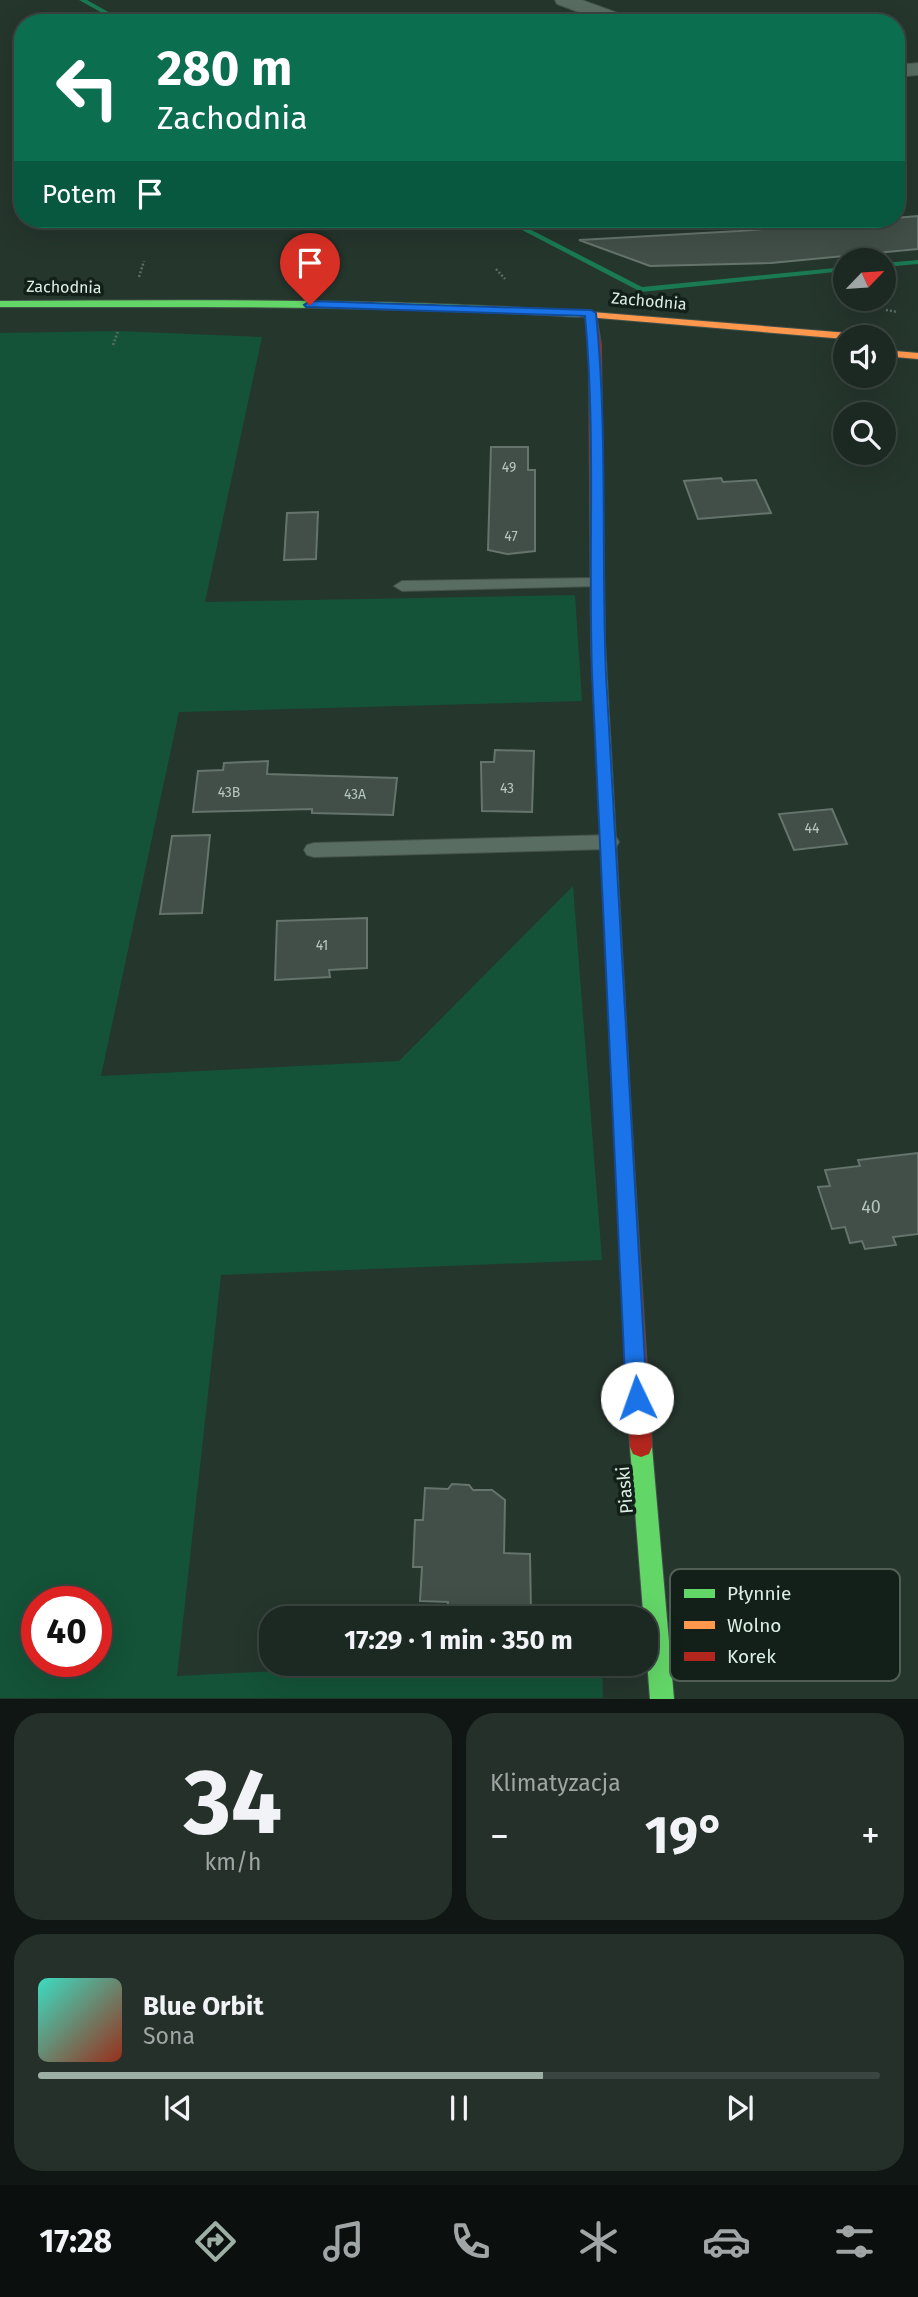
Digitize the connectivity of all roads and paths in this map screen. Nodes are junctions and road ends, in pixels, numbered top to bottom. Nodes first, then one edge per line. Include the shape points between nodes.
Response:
1 (565, 0) edge
2 (603, 14) edge
3 (0, 304) edge
4 (591, 320) junction
5 (833, 335) edge
6 (896, 340) edge
7 (918, 342) edge
8 (833, 347) edge
9 (896, 354) edge
10 (918, 356) edge
11 (595, 583) junction
12 (402, 586) dead end
13 (609, 842) junction
14 (314, 850) dead end
15 (662, 1699) edge

1 - 2 street
3 - 4 street, Zachodnia via 128,306 282,318
4 - 5 street, Zachodnia
4 - 8 street, Zachodnia
4 - 11 street, Piaski
6 - 7 street
9 - 10 street
11 - 12 lane
11 - 13 street, Piaski
13 - 14 lane
13 - 15 street, Piaski via 637,1398

